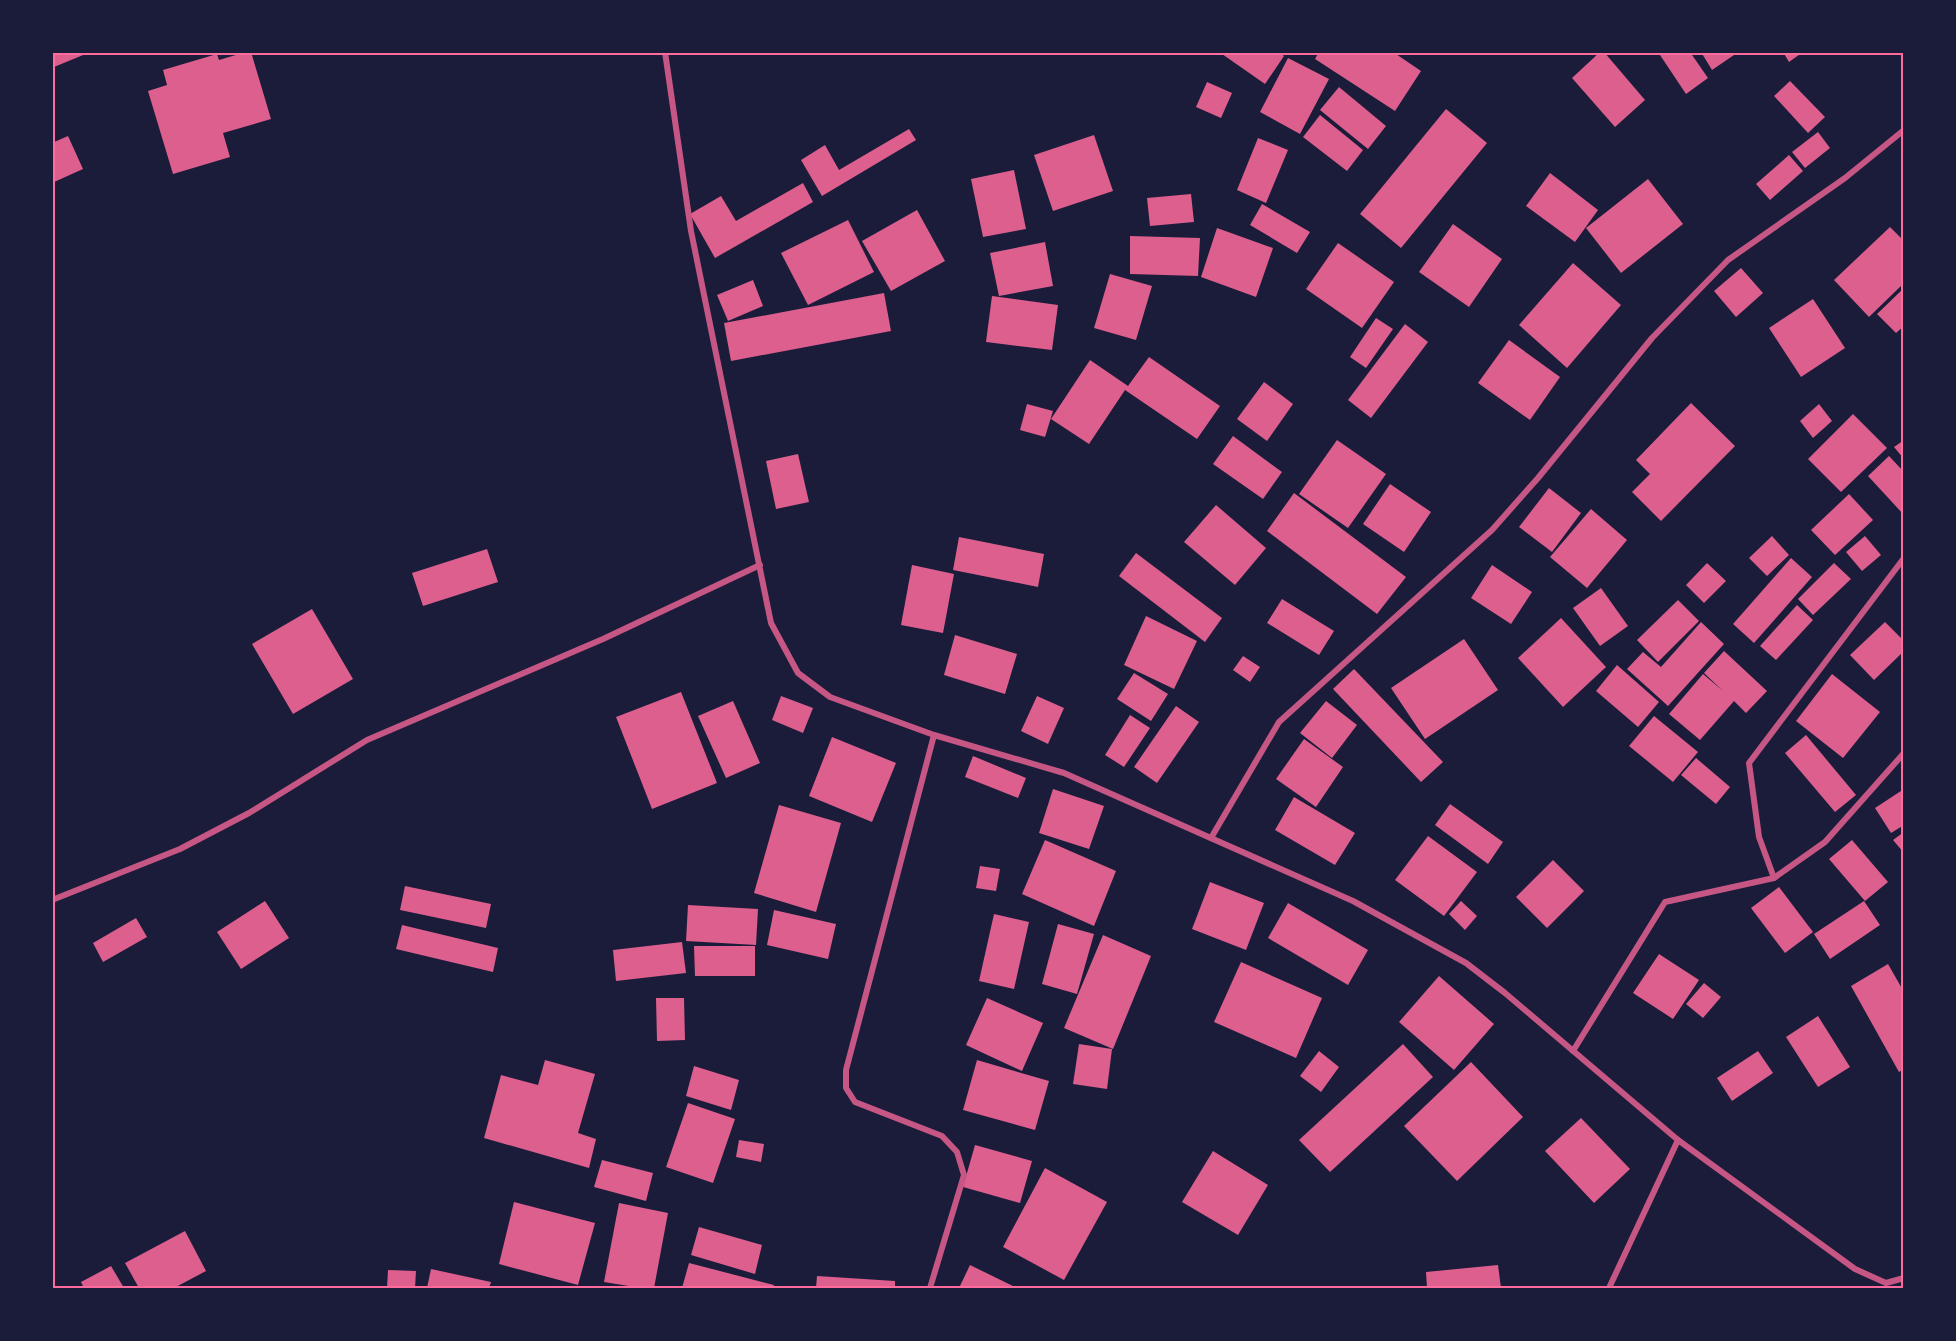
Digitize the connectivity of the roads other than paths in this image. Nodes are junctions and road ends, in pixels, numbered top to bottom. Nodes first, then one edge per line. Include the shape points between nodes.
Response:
1 (665, 52) edge
2 (1904, 130) edge
3 (1904, 558) edge
4 (760, 565) junction
5 (933, 735) junction
6 (1904, 753) edge
7 (1211, 838) junction
8 (1774, 878) junction
9 (52, 900) edge
10 (1573, 1051) junction
11 (1678, 1140) junction
12 (1904, 1278) edge
13 (930, 1288) edge
14 (1609, 1288) edge

1 - 4 street via 691,231
2 - 7 street via 1845,178 1728,260 1652,338 1492,530 1279,722
3 - 8 street via 1749,763 1759,837
4 - 5 street via 771,623 798,673 830,697
4 - 9 street via 603,639 367,740 249,813 180,849
5 - 7 street via 1064,774
5 - 13 street via 846,1070 846,1088 855,1102 942,1136 957,1152 964,1175
6 - 8 street via 1825,842
7 - 10 street via 1353,901 1466,963
8 - 10 street via 1665,902
10 - 11 street
11 - 12 street via 1854,1269 1886,1283
11 - 14 street

